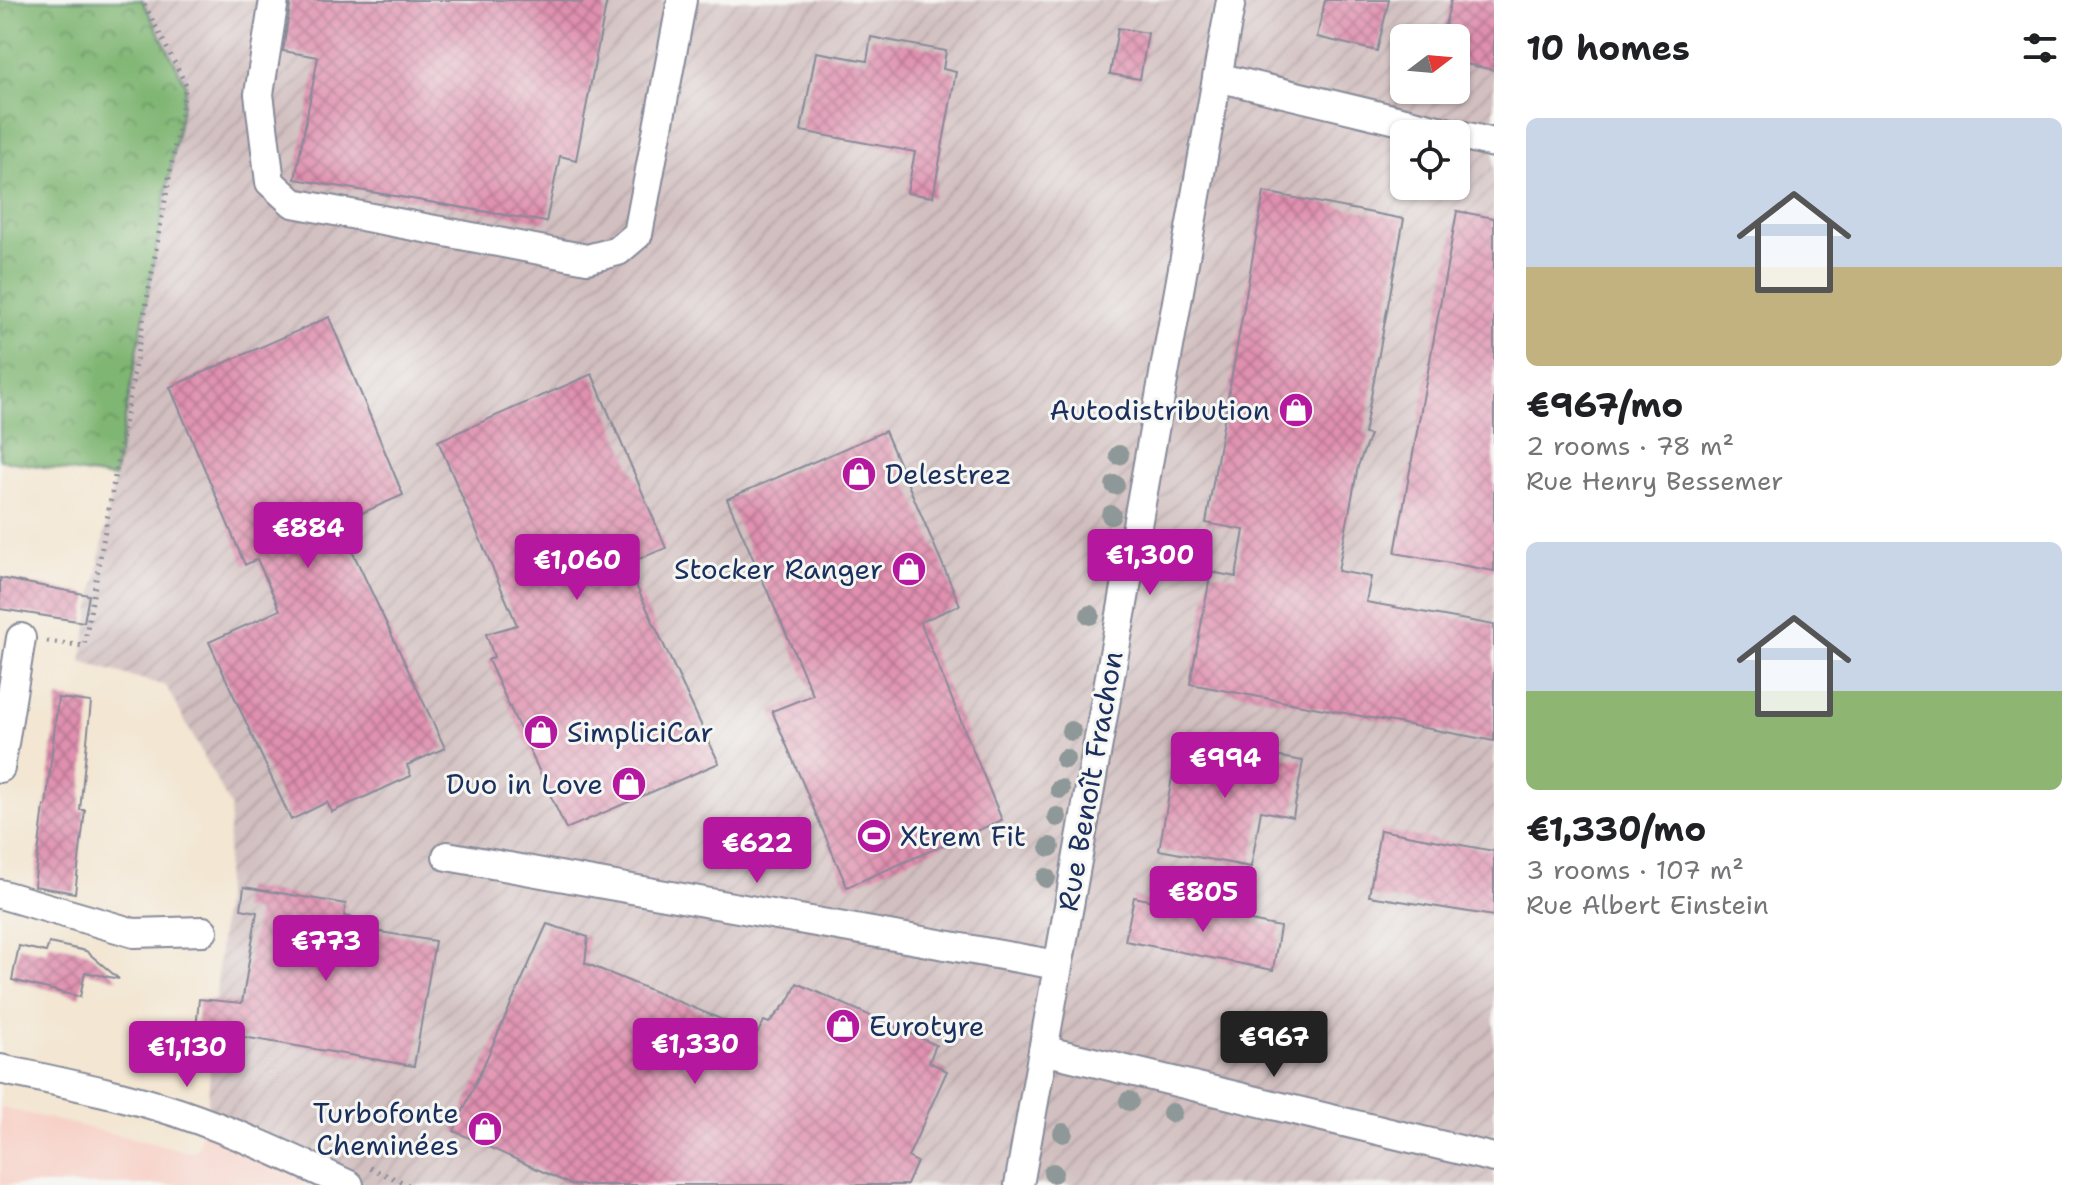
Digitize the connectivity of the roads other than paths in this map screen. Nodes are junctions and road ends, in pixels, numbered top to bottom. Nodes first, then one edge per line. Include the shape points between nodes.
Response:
1 (274, 0) edge
2 (682, 0) edge
3 (1231, 0) edge
4 (1217, 77) junction
5 (1397, 120) edge
6 (1470, 137) edge
7 (1494, 143) edge
8 (20, 637) edge
9 (0, 768) edge
10 (447, 856) dead end
11 (0, 894) edge
12 (203, 931) dead end
13 (1057, 965) junction
14 (1043, 1050) junction
15 (0, 1069) edge
16 (1494, 1158) edge
17 (349, 1185) edge
18 (1019, 1185) edge

1 - 2 street via 259,94 270,182 293,203 587,259 618,251 638,234
3 - 4 street, Rue Benoît Frachon
4 - 5 street
4 - 13 street, Rue Benoît Frachon
6 - 7 street
8 - 9 street
10 - 13 street
11 - 12 street via 134,933
13 - 14 street, Rue Benoît Frachon
14 - 16 street
14 - 18 street, Rue Benoît Frachon
15 - 17 street via 177,1112

